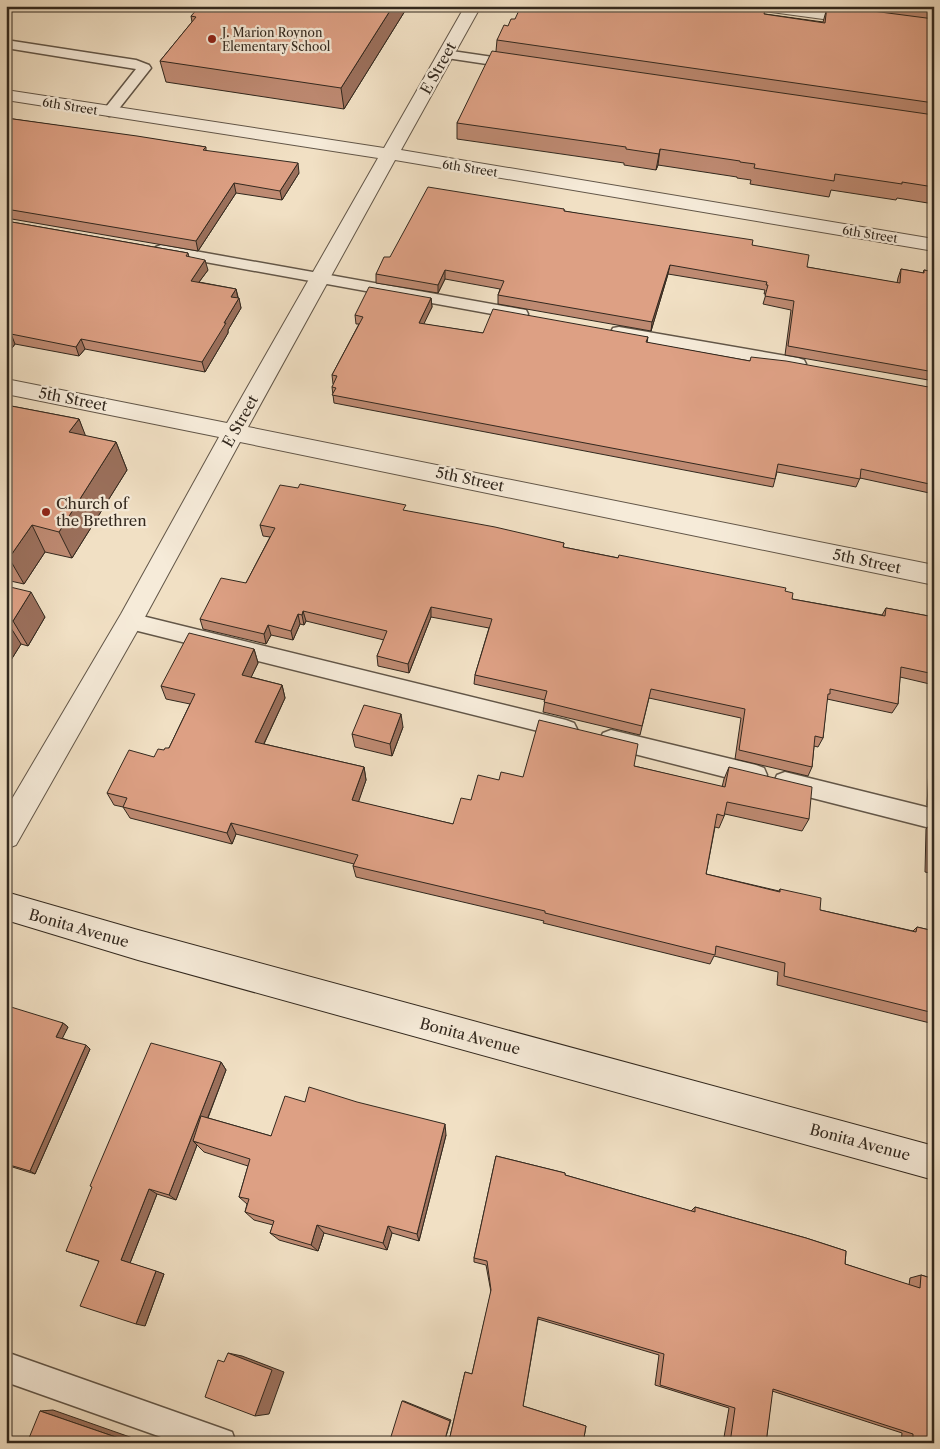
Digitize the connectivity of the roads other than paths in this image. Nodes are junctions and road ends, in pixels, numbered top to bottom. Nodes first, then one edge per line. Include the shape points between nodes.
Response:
1 (472, 6) edge
2 (764, 6) edge
3 (934, 29) edge
4 (6, 44) edge
5 (445, 54) junction
6 (524, 66) edge
7 (6, 95) edge
8 (109, 112) junction
9 (390, 154) junction
10 (934, 244) edge
11 (144, 247) edge
12 (321, 278) junction
13 (535, 317) edge
14 (603, 329) edge
15 (817, 368) edge
16 (6, 386) edge
17 (234, 431) junction
18 (934, 575) edge
19 (130, 621) junction
20 (934, 819) edge
21 (6, 836) edge
22 (6, 906) edge
23 (934, 1163) edge
24 (6, 1367) edge
25 (221, 1443) edge

1 - 5 street, E Street
2 - 3 street
4 - 8 lane via 136,64 144,68
5 - 6 lane
5 - 9 street, E Street
7 - 8 street, 6th Street
8 - 9 street, 6th Street
9 - 10 street, 6th Street
9 - 12 street, E Street
11 - 12 lane
12 - 13 lane
12 - 17 street, E Street
14 - 15 lane
16 - 17 street, 5th Street
17 - 18 street, 5th Street
17 - 19 street, E Street
19 - 20 lane
19 - 21 street, E Street
22 - 23 street, Bonita Avenue
24 - 25 lane

